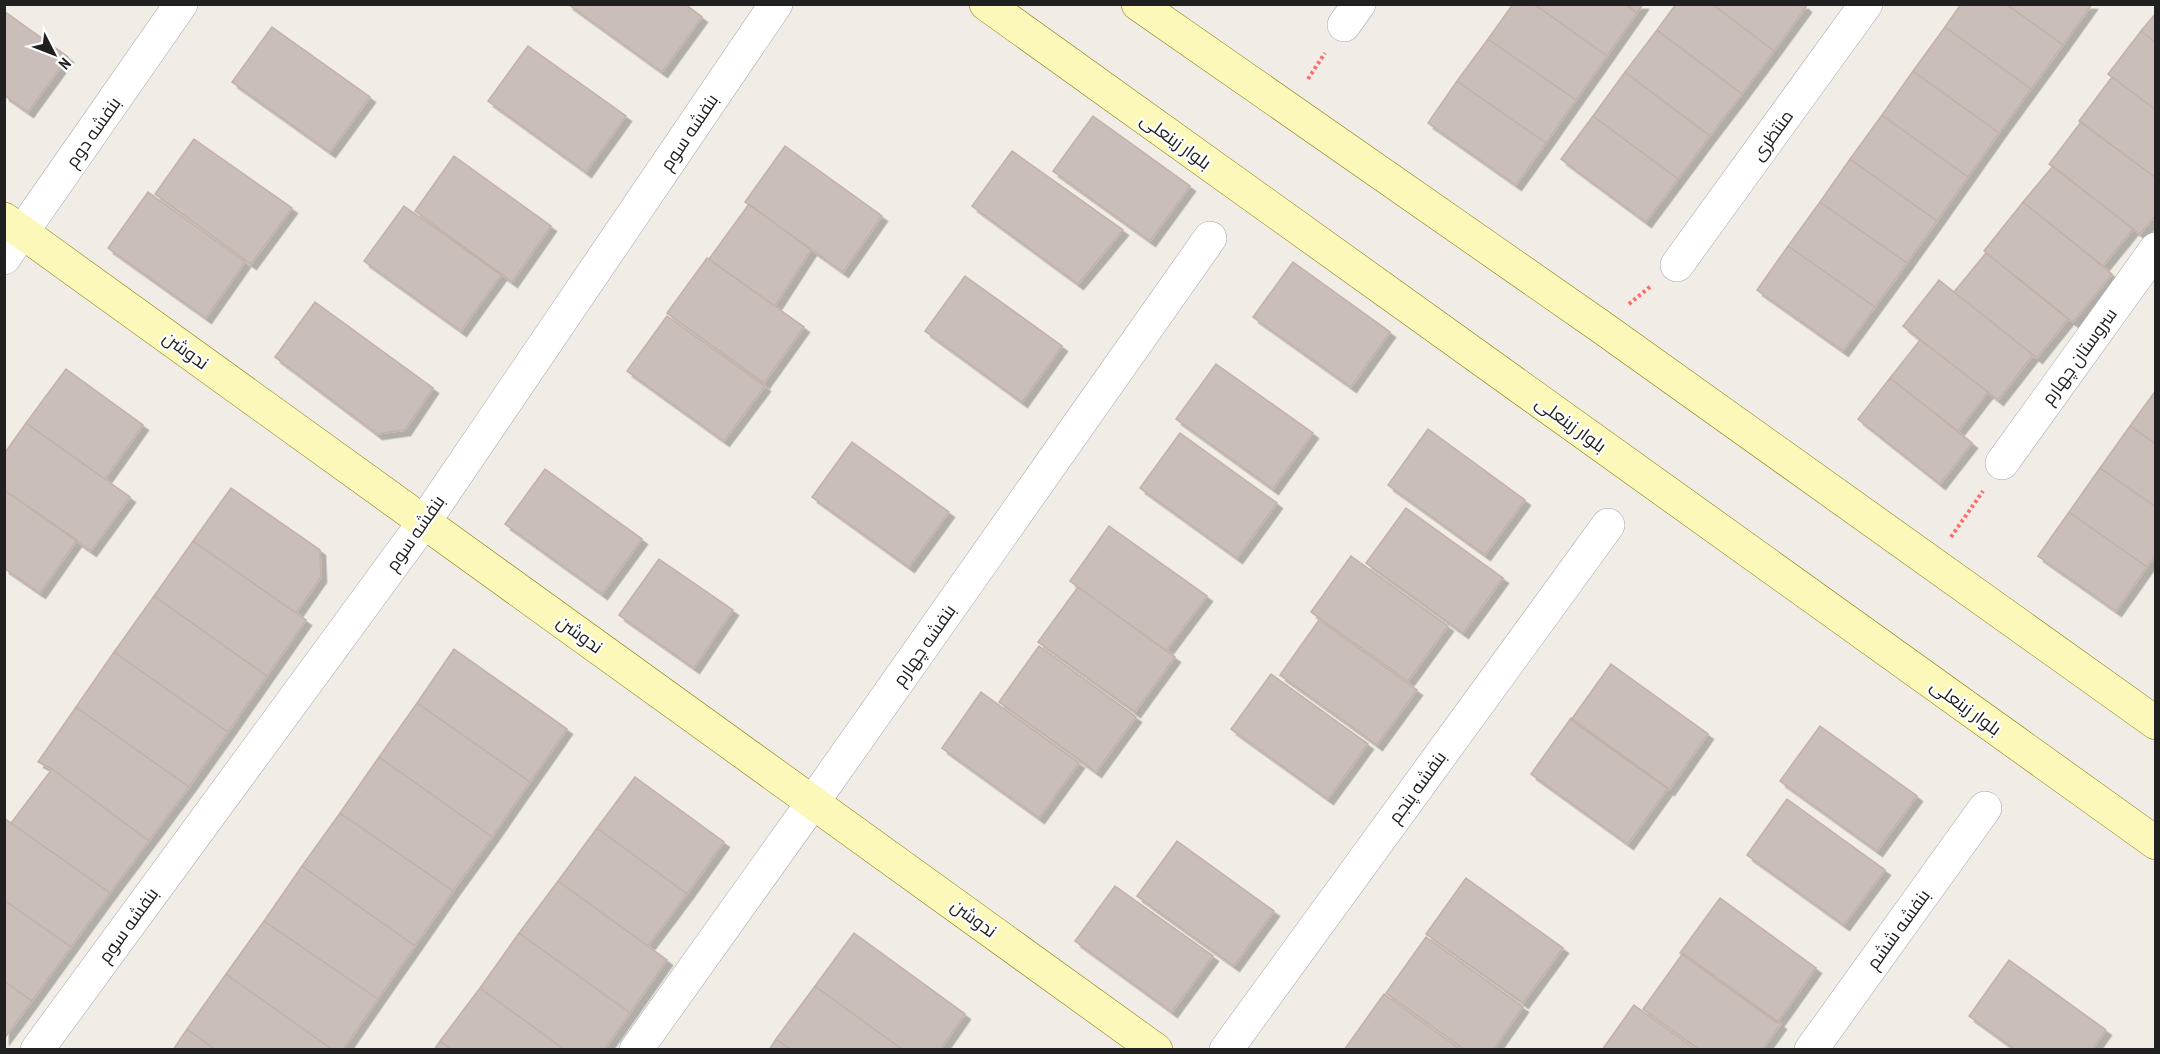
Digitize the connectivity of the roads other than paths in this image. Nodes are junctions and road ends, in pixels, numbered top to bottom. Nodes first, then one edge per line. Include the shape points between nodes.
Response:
1 (181, 4) edge
2 (776, 4) edge
3 (986, 4) edge
4 (1138, 4) edge
5 (1866, 4) edge
6 (14, 225) edge
7 (1210, 238) dead end
8 (2156, 249) edge
9 (4, 258) edge
10 (1677, 265) road end
11 (2002, 463) road end
12 (424, 522) junction
13 (1608, 525) dead end
14 (2156, 723) edge
15 (813, 802) junction
16 (1984, 808) dead end
17 (2156, 843) edge
18 (37, 1050) edge
19 (636, 1050) edge
20 (1156, 1050) edge
21 (1226, 1050) edge
22 (1811, 1050) edge

1 - 6 street, بنفشه دوم
2 - 12 street, بنفشه سوم
3 - 17 main road, بلوار زینعلی
4 - 14 main road via 1600,326
5 - 10 street, منتظری
6 - 9 street, بنفشه دوم
6 - 12 main road, ندوشن
7 - 15 street, بنفشه چهارم
8 - 11 street, سروستان چهارم
12 - 15 main road, ندوشن
12 - 18 street, بنفشه سوم
13 - 21 street, بنفشه پنجم
15 - 19 street, بنفشه چهارم
15 - 20 main road, ندوشن
16 - 22 street, بنفشه ششم

